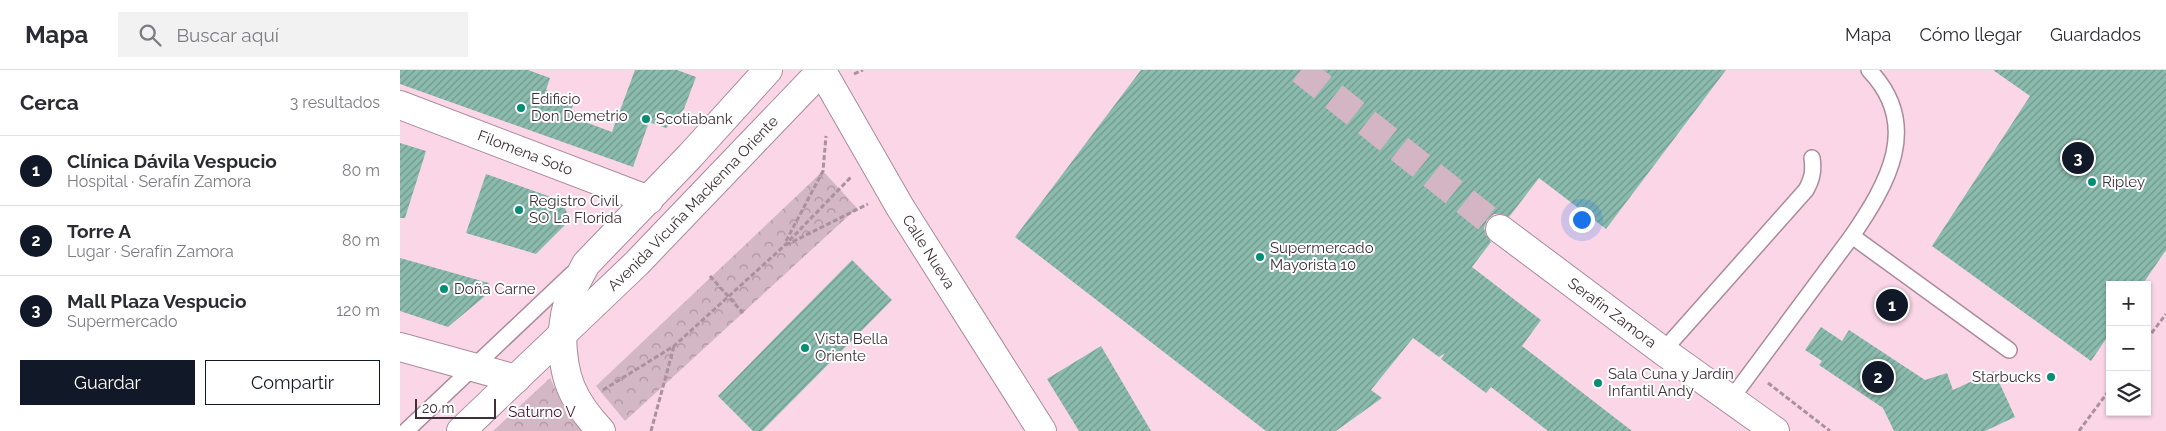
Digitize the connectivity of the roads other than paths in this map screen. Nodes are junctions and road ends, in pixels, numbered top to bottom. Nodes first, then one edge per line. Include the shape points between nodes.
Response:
1 (768, 70) edge
2 (1870, 70) edge
3 (824, 75) edge
4 (400, 105) edge
5 (1812, 158) dead end
6 (649, 200) junction
7 (1500, 229) tunnel mouth
8 (1852, 236) junction
9 (595, 254) junction
10 (562, 336) junction
11 (400, 347) edge
12 (2008, 350) dead end
13 (1663, 351) junction
14 (472, 367) junction
15 (516, 379) junction
16 (1731, 398) junction
17 (406, 431) edge
18 (461, 431) edge
19 (601, 431) edge
20 (1042, 431) edge
21 (1774, 431) edge

1 - 6 street
2 - 8 lane via 1888,93 1894,107 1897,138 1895,154 1875,201
3 - 10 street, Avenida Vicuña Mackenna Oriente
3 - 20 street, Calle Nueva via 893,195
4 - 6 street, Filomena Soto
5 - 13 lane via 1812,181 1806,190
6 - 9 street
7 - 13 street, Serafín Zamora
8 - 12 lane
8 - 16 lane
9 - 10 street via 570,294
9 - 14 lane
10 - 15 street, Avenida Vicuña Mackenna Oriente
10 - 19 street via 564,369 572,394
11 - 14 street
13 - 16 street, Serafín Zamora
14 - 15 street
14 - 17 lane
15 - 18 street, Avenida Vicuña Mackenna Oriente
16 - 21 street, Serafín Zamora

